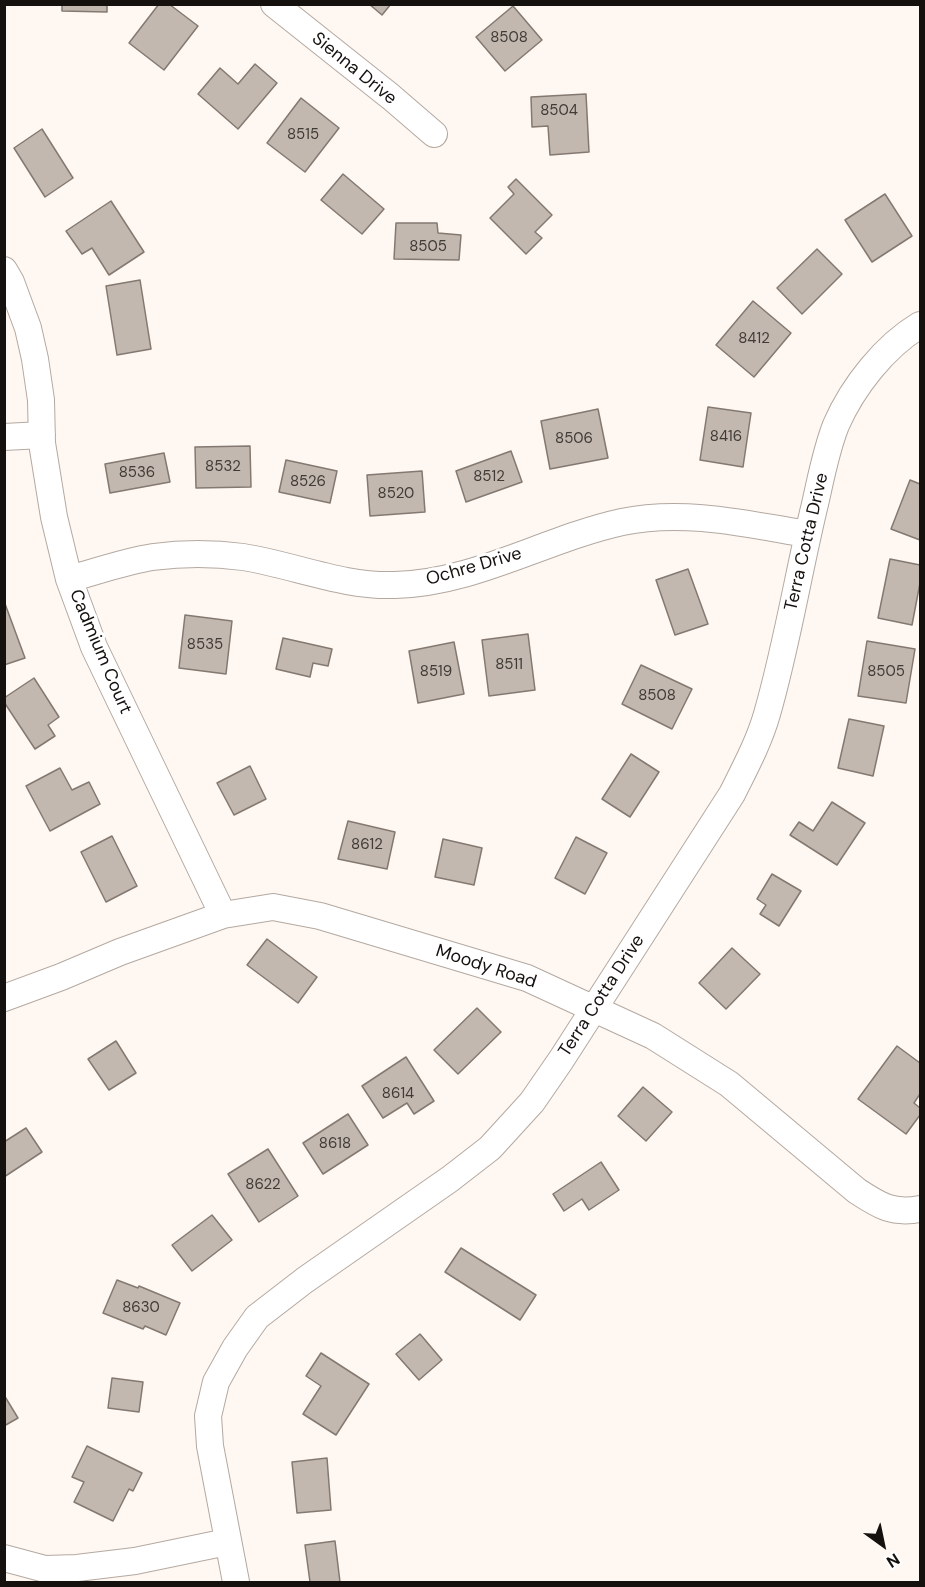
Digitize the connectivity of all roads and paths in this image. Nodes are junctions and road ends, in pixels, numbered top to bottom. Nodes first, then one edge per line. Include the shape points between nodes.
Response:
1 (274, 4) edge
2 (434, 134) dead end
3 (4, 270) edge
4 (921, 325) edge
5 (42, 435) junction
6 (4, 437) edge
7 (807, 534) junction
8 (69, 579) junction
9 (223, 915) junction
10 (4, 998) edge
11 (594, 1009) junction
12 (921, 1209) edge
13 (227, 1542) junction
14 (4, 1558) edge
15 (236, 1582) edge

1 - 2 street, Sienna Drive
3 - 5 street, Cadmium Court via 28,328 41,400
4 - 7 street, Terra Cotta Drive via 886,352 844,408 829,444
5 - 6 street
5 - 8 street, Cadmium Court via 54,517
7 - 8 street, Ochre Drive via 681,516 640,519 560,541 473,572 432,582 394,585 358,583 220,555 150,557
7 - 11 street, Terra Cotta Drive via 767,715 756,747 732,794
8 - 9 street, Cadmium Court via 94,647
9 - 10 street, Moody Road
9 - 11 street, Moody Road via 273,907 320,916 527,978
11 - 12 street, Moody Road via 653,1036 729,1084 878,1205 904,1212
11 - 13 street, Terra Cotta Drive via 532,1102 490,1148 257,1317 235,1347 216,1382 208,1416
13 - 14 street via 135,1561 76,1568 45,1569
13 - 15 street, Terra Cotta Drive

